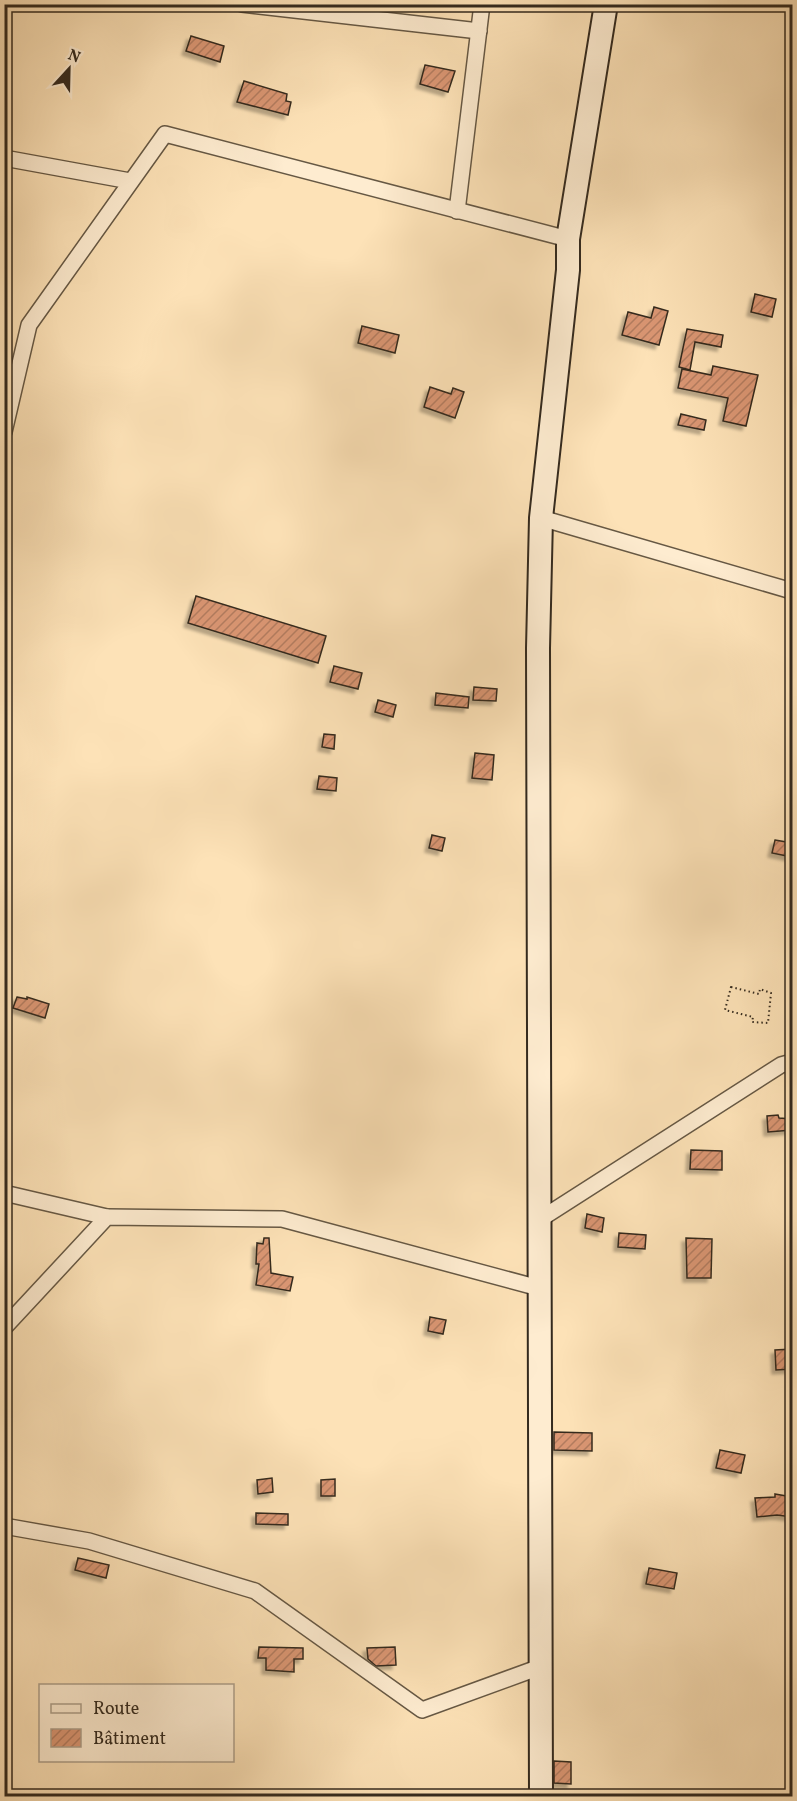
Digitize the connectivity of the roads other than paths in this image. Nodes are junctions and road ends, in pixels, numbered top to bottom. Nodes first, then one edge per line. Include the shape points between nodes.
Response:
1 (242, 4) edge
2 (482, 4) edge
3 (606, 4) edge
4 (284, 7) edge
5 (479, 31) junction
6 (4, 158) edge
7 (130, 182) junction
8 (457, 211) junction
9 (568, 239) junction
10 (4, 432) edge
11 (541, 518) junction
12 (792, 591) edge
13 (792, 1062) edge
14 (4, 1193) edge
15 (106, 1217) junction
16 (539, 1220) junction
17 (539, 1288) junction
18 (4, 1328) edge
19 (4, 1526) edge
20 (540, 1667) junction
21 (541, 1797) edge

1 - 4 street
2 - 5 street
3 - 9 main road
4 - 5 street
5 - 8 street
6 - 7 street
7 - 8 street via 165,134
7 - 10 street via 29,325
8 - 9 street
9 - 11 main road
11 - 12 street
11 - 16 main road
13 - 16 street
14 - 15 street
15 - 17 street via 282,1219
15 - 18 street
16 - 17 main road
17 - 20 main road
19 - 20 street via 89,1541 255,1591 422,1710
20 - 21 main road

